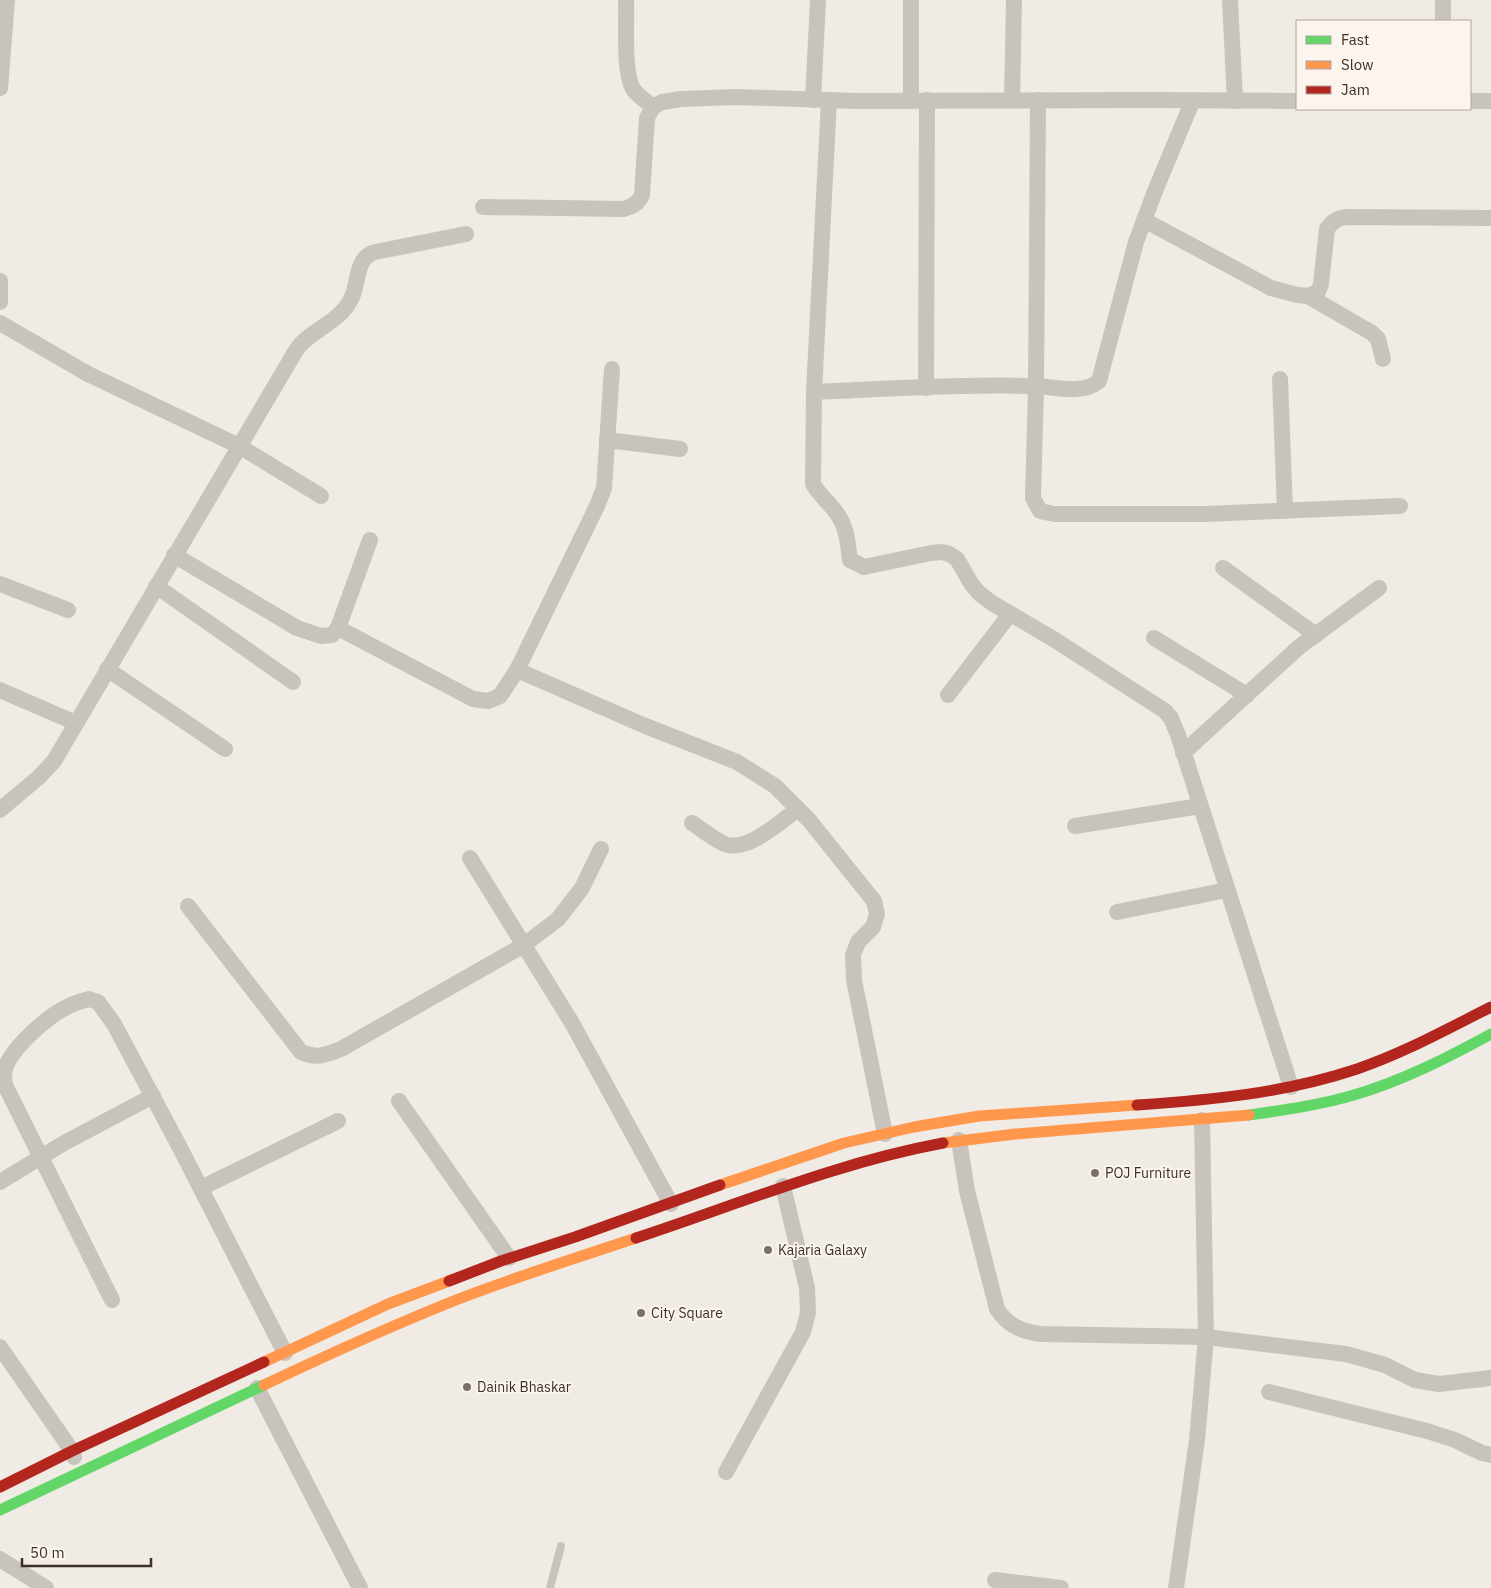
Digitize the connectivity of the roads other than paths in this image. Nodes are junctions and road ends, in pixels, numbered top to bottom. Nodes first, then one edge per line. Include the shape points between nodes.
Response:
1 (7, 0) edge
2 (626, 0) edge
3 (818, 0) edge
4 (911, 0) edge
5 (1014, 0) edge
6 (1230, 0) edge
7 (1443, 0) edge
8 (1443, 20) edge
9 (0, 88) edge
10 (821, 100) junction
11 (919, 100) junction
12 (1012, 100) junction
13 (1038, 100) junction
14 (1192, 100) junction
15 (1235, 101) junction
16 (1471, 101) edge
17 (1491, 101) edge
18 (1296, 102) edge
19 (653, 107) junction
20 (483, 207) dead end
21 (1491, 218) edge
22 (1144, 220) junction
23 (466, 234) dead end
24 (0, 281) edge
25 (1308, 296) junction
26 (0, 302) edge
27 (0, 323) edge
28 (1383, 358) dead end
29 (612, 369) dead end
30 (1280, 379) dead end
31 (1036, 386) junction
32 (926, 388) junction
33 (814, 392) junction
34 (607, 440) junction
35 (239, 446) junction
36 (680, 449) dead end
37 (321, 496) dead end
38 (1400, 506) dead end
39 (1285, 511) junction
40 (370, 540) dead end
41 (174, 555) junction
42 (1223, 568) dead end
43 (0, 584) edge
44 (156, 586) junction
45 (1379, 588) dead end
46 (68, 610) dead end
47 (1010, 614) junction
48 (338, 628) junction
49 (1316, 635) junction
50 (1154, 638) dead end
51 (107, 668) junction
52 (517, 670) junction
53 (293, 682) dead end
54 (0, 690) edge
55 (948, 695) dead end
56 (1247, 695) junction
57 (76, 723) junction
58 (225, 749) dead end
59 (1183, 753) junction
60 (1200, 806) junction
61 (798, 809) junction
62 (0, 810) edge
63 (692, 823) dead end
64 (1075, 826) dead end
65 (601, 849) dead end
66 (470, 858) dead end
67 (1227, 890) junction
68 (188, 906) dead end
69 (1117, 912) dead end
70 (524, 945) junction
71 (1491, 1008) edge
72 (1491, 1034) edge
73 (1291, 1087) junction
74 (153, 1096) junction
75 (399, 1100) dead end
76 (1202, 1120) junction
77 (338, 1121) dead end
78 (885, 1134) junction
79 (959, 1140) junction
80 (41, 1157) junction
81 (0, 1182) edge
82 (783, 1186) junction
83 (201, 1188) junction
84 (671, 1204) junction
85 (509, 1258) junction
86 (112, 1300) dead end
87 (1206, 1337) junction
88 (0, 1347) edge
89 (285, 1352) junction
90 (1491, 1378) edge
91 (257, 1388) junction
92 (1268, 1392) dead end
93 (72, 1451) junction
94 (1491, 1455) edge
95 (726, 1472) dead end
96 (79, 1473) junction
97 (0, 1487) edge
98 (0, 1510) edge
99 (562, 1546) dead end
100 (0, 1559) edge
101 (995, 1580) dead end
102 (46, 1588) edge
103 (360, 1588) edge
104 (550, 1588) edge
105 (1061, 1588) edge
106 (1176, 1588) edge

1 - 9 street
2 - 19 street via 627,73 632,87
3 - 10 street
4 - 11 street
5 - 12 street
6 - 15 street
7 - 8 street
10 - 11 street
10 - 19 street via 680,98
10 - 33 street
11 - 12 street
11 - 32 street
12 - 13 street
13 - 14 street
13 - 31 street
14 - 15 street
14 - 22 street
15 - 18 street
16 - 17 street
19 - 20 street via 648,118 642,195 632,207
21 - 25 street via 1338,218 1327,230 1318,292
22 - 25 street via 1270,288
22 - 31 street via 1099,381 1092,387 1080,389
23 - 35 street via 369,254 356,275 352,296 345,308 332,322 301,344
24 - 26 street
25 - 28 street via 1372,333 1378,339
27 - 35 street via 88,374
29 - 34 street
30 - 39 street
31 - 32 street
31 - 39 street via 1033,498 1040,511 1054,514
32 - 33 street
33 - 47 street via 813,484 839,516 850,560 864,567 931,552 949,554 957,559 980,594
34 - 36 street
34 - 52 street via 604,488 598,506
35 - 37 street
35 - 41 street
38 - 39 street
40 - 48 street
41 - 44 street
41 - 48 street via 297,628 321,636 332,635
42 - 49 street
43 - 46 street
44 - 51 street
44 - 53 street
45 - 49 street
47 - 55 street
47 - 59 street via 1165,711 1171,718
48 - 52 street via 473,699 488,701 500,696
49 - 56 street
50 - 56 street
51 - 57 street
51 - 58 street
52 - 61 street via 737,762 775,786
54 - 57 street
56 - 59 street
57 - 62 street via 54,761
59 - 60 street
60 - 64 street
60 - 67 street
61 - 63 street via 754,840 740,845 727,845
61 - 78 street via 874,901 877,914 873,927 858,942 853,955 854,980
65 - 70 street via 569,907
66 - 70 street
67 - 69 street
67 - 73 street
68 - 70 street via 301,1052 312,1057 341,1049
70 - 84 street via 572,1023
71 - 73 highway via 1408,1049 1356,1069
72 - 76 highway via 1412,1075 1354,1095 1260,1114
73 - 78 highway via 1219,1099 978,1116
74 - 80 street
74 - 80 street via 114,1024 98,1002 90,999 67,1007 24,1041 6,1064 3,1075
74 - 83 street
75 - 85 street
76 - 79 highway via 1073,1128
76 - 87 street
77 - 83 street
78 - 84 highway via 844,1143
79 - 82 highway via 863,1161
79 - 87 street via 969,1200 997,1308 1003,1318 1023,1331 1041,1334
80 - 81 street
80 - 86 street
82 - 91 highway via 478,1291
82 - 95 street via 808,1288 808,1314 803,1332
83 - 89 street
84 - 85 highway
85 - 89 highway via 388,1304
87 - 90 street via 1346,1354 1385,1365 1416,1380 1438,1384
87 - 106 street via 1197,1440
88 - 93 street
89 - 93 highway
91 - 96 highway
91 - 103 street
92 - 94 street via 1427,1431
93 - 96 street
93 - 97 highway
96 - 98 highway
99 - 104 lane
100 - 102 street
101 - 105 street

